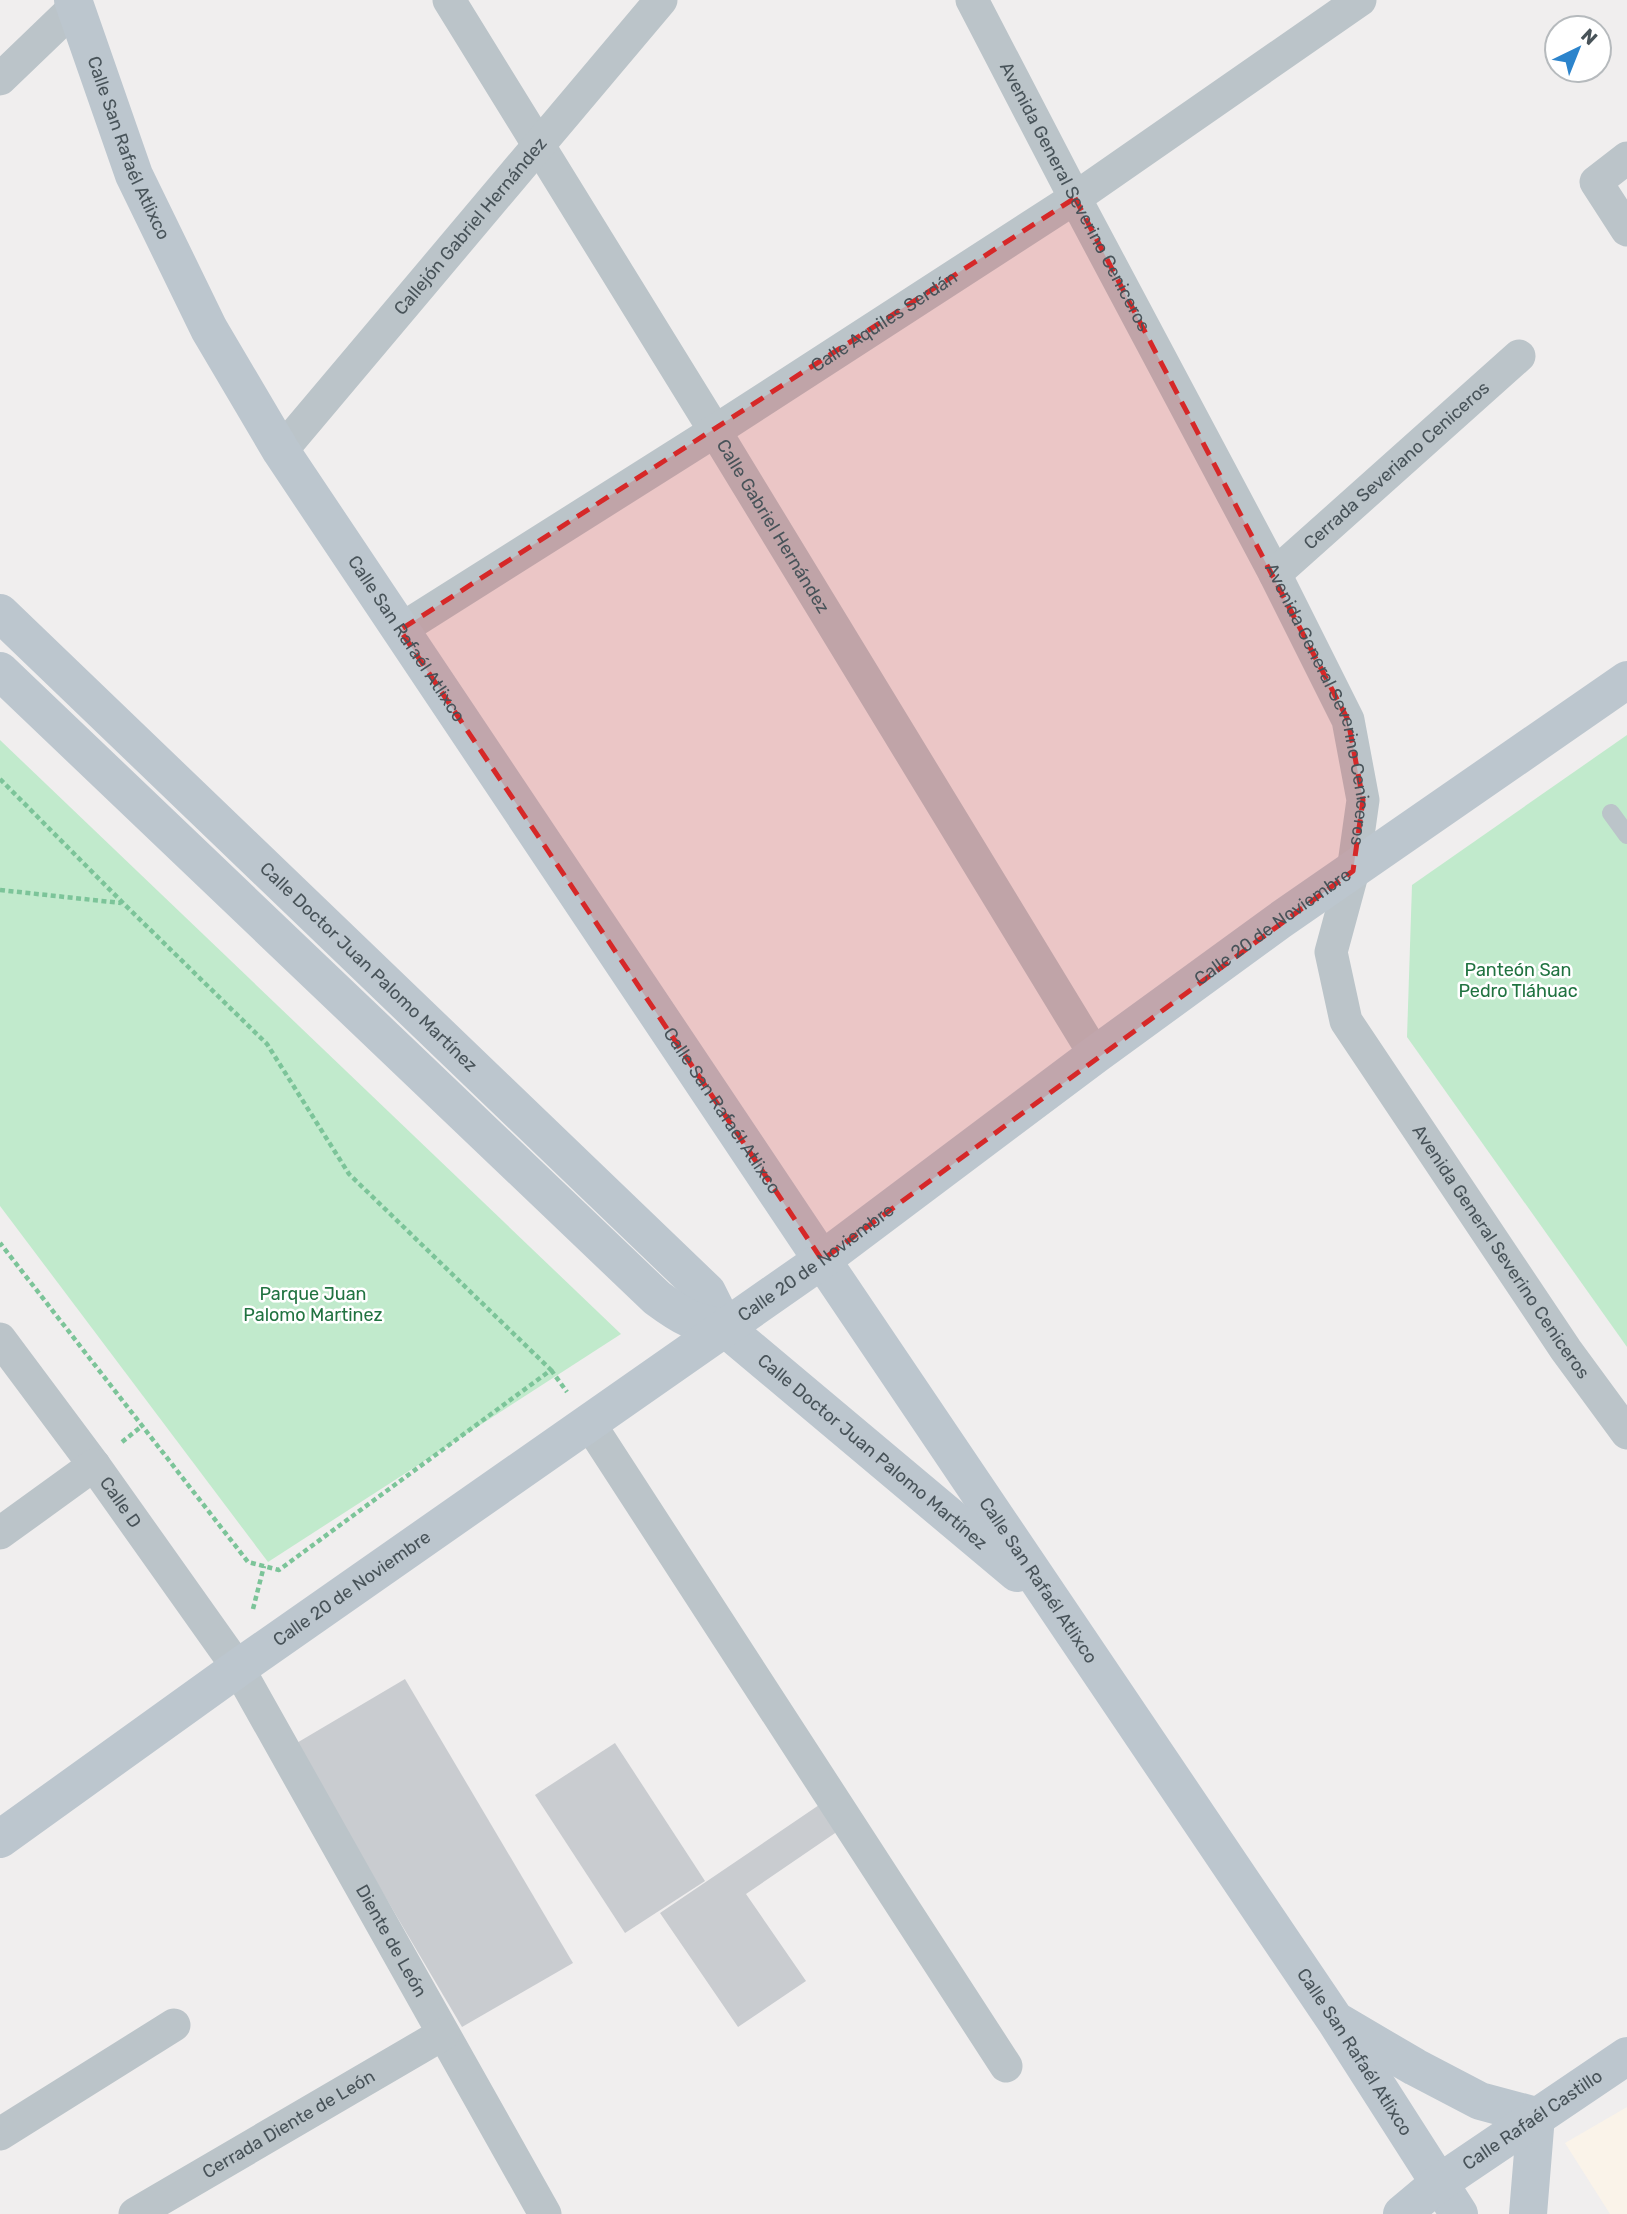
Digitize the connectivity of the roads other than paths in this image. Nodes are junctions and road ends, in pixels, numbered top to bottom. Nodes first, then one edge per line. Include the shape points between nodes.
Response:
1 (449, 0) edge
2 (661, 0) edge
3 (972, 0) edge
4 (1360, 0) edge
5 (74, 4) edge
6 (0, 79) edge
7 (538, 145) junction
8 (1627, 158) edge
9 (1074, 198) junction
10 (1627, 230) edge
11 (1519, 356) dead end
12 (715, 431) junction
13 (281, 451) junction
14 (1275, 574) junction
15 (0, 613) edge
16 (400, 630) junction
17 (0, 671) edge
18 (1627, 680) edge
19 (1611, 813) dead end
20 (1627, 835) edge
21 (1353, 871) junction
22 (1095, 1055) junction
23 (822, 1260) junction
24 (725, 1328) junction
25 (0, 1339) edge
26 (589, 1423) junction
27 (1627, 1433) edge
28 (94, 1465) junction
29 (0, 1533) edge
30 (1053, 1603) junction
31 (238, 1668) junction
32 (0, 1839) edge
33 (1335, 2020) junction
34 (174, 2025) dead end
35 (443, 2034) junction
36 (1627, 2056) edge
37 (1006, 2066) dead end
38 (1536, 2116) junction
39 (0, 2134) edge
40 (1449, 2198) edge
41 (135, 2214) edge
42 (545, 2214) edge
43 (1402, 2214) edge
44 (1528, 2214) edge

1 - 7 street, Calle Gabriel Hernández
2 - 7 street, Callejón Gabriel Hernández
3 - 9 street, Avenida General Severino Ceniceros
4 - 9 street, Calle Aquiles Serdán
5 - 6 street
5 - 13 street, Calle San Rafaél Atlixco via 134,175 209,329
7 - 12 street, Calle Gabriel Hernández
7 - 13 street, Callejón Gabriel Hernández
8 - 10 street via 1596,182
9 - 12 street, Calle Aquiles Serdán
9 - 14 street, Avenida General Severino Ceniceros
11 - 14 street, Cerrada Severiano Ceniceros
12 - 16 street, Calle Aquiles Serdán
12 - 22 street, Calle Gabriel Hernández
13 - 16 street, Calle San Rafaél Atlixco
14 - 21 street, Avenida General Severino Ceniceros via 1348,720 1363,800
15 - 24 street, Calle Doctor Juan Palomo Martínez via 707,1292
16 - 23 street, Calle San Rafaél Atlixco
17 - 24 street, Calle Doctor Juan Palomo Martínez via 657,1298 695,1323
18 - 21 street, Calle 20 de Noviembre
19 - 20 lane
21 - 22 street, Calle 20 de Noviembre
21 - 27 street, Avenida General Severino Ceniceros via 1331,952 1346,1021 1566,1350
22 - 23 street, Calle 20 de Noviembre
23 - 24 street, Calle 20 de Noviembre
23 - 30 street, Calle San Rafaél Atlixco
24 - 26 street, Calle 20 de Noviembre
24 - 30 street, Calle Doctor Juan Palomo Martínez
25 - 28 street, Calle D
26 - 31 street, Calle 20 de Noviembre
26 - 37 street
28 - 29 street
28 - 31 street, Calle D
30 - 33 street, Calle San Rafaél Atlixco
31 - 32 street, Calle 20 de Noviembre
31 - 35 street, Diente de León
33 - 38 street via 1480,2101
33 - 40 street, Calle San Rafaél Atlixco
34 - 39 street
35 - 41 street, Cerrada Diente de León
35 - 42 street, Diente de León
36 - 38 street, Calle Rafaél Castillo
38 - 40 street, Calle Rafaél Castillo
38 - 44 street
40 - 43 street, Calle Rafaél Castillo

